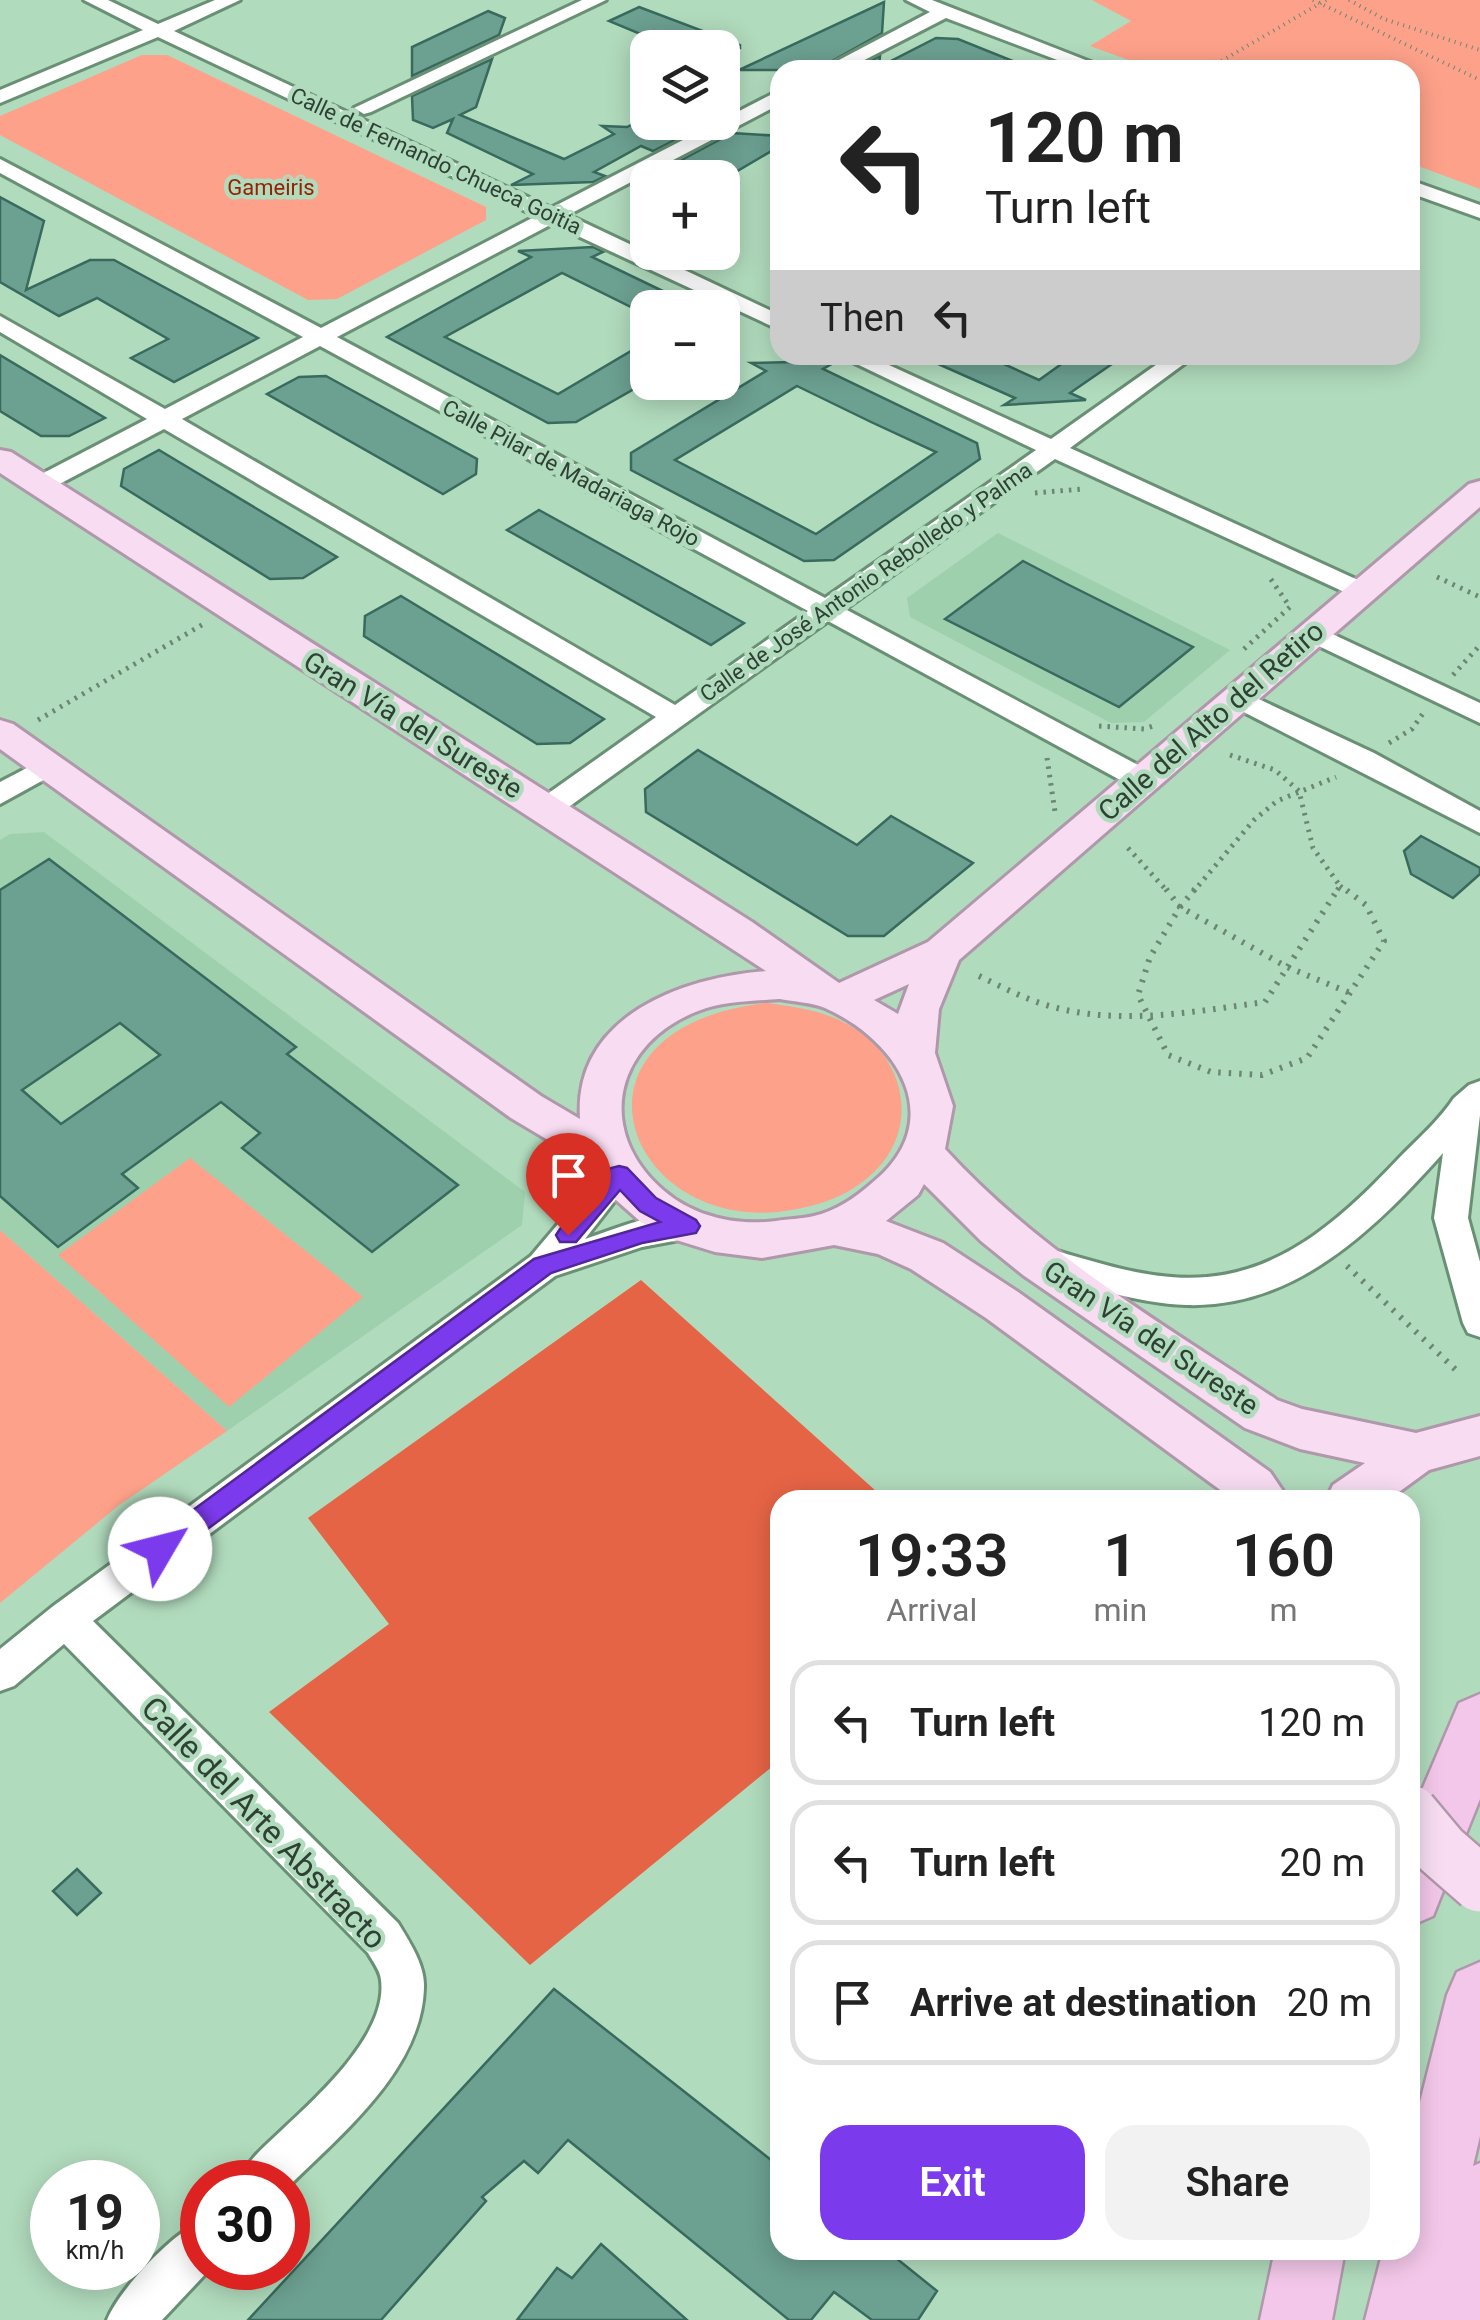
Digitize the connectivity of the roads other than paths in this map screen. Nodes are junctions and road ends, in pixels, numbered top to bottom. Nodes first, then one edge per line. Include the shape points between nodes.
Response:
1 (92, 0) edge
2 (231, 0) edge
3 (596, 0) edge
4 (915, 0) edge
5 (944, 12) junction
6 (157, 30) junction
7 (850, 60) edge
8 (1074, 60) edge
9 (0, 96) edge
10 (770, 101) edge
11 (364, 108) dead end
12 (0, 166) edge
13 (1420, 192) edge
14 (1480, 212) edge
15 (552, 216) junction
16 (770, 318) edge
17 (0, 323) edge
18 (318, 337) junction
19 (871, 365) edge
20 (1172, 365) edge
21 (162, 418) junction
22 (1056, 448) junction
23 (0, 459) edge
24 (39, 484) junction
25 (1480, 491) edge
26 (1362, 591) junction
27 (826, 610) junction
28 (1312, 633) junction
29 (1237, 698) junction
30 (1480, 714) edge
31 (676, 717) junction
32 (0, 732) edge
33 (48, 766) junction
34 (1143, 780) junction
35 (0, 794) edge
36 (546, 809) junction
37 (1480, 823) edge
38 (942, 952) junction
39 (833, 996) junction
40 (914, 1055) junction
41 (1473, 1100) edge
42 (924, 1155) junction
43 (614, 1165) junction
44 (688, 1226) junction
45 (837, 1229) junction
46 (1034, 1258) junction
47 (542, 1266) junction
48 (1480, 1322) edge
49 (1478, 1427) edge
50 (1416, 1453) junction
51 (1256, 1490) edge
52 (1364, 1490) edge
53 (65, 1620) junction
54 (0, 1673) edge
55 (1480, 1723) edge
56 (1420, 1825) edge
57 (1420, 1870) edge
58 (1480, 1884) edge
59 (1480, 1996) edge
60 (282, 2160) edge
61 (1480, 2198) edge
62 (1420, 2242) edge
63 (1308, 2260) edge
64 (1416, 2260) edge
65 (180, 2267) edge
66 (130, 2320) edge
67 (1296, 2320) edge
68 (1401, 2320) edge
69 (1452, 2320) edge

1 - 6 street, Calle de Fernando Chueca Goitia
2 - 6 street
3 - 11 street
4 - 5 street
5 - 7 street
5 - 8 street
6 - 9 street
6 - 15 street, Calle de Fernando Chueca Goitia
10 - 15 street
12 - 18 street, Calle Pilar de Madariaga Rojo
13 - 14 street
15 - 16 street, Calle de Fernando Chueca Goitia
15 - 18 street
17 - 21 street
18 - 21 street
18 - 27 street, Calle Pilar de Madariaga Rojo
19 - 22 street
20 - 22 street, Calle de José Antonio Rebolledo y Palma
21 - 24 street
21 - 31 street
22 - 26 street
22 - 27 street, Calle de José Antonio Rebolledo y Palma
23 - 24 main road, Gran Vía del Sureste
24 - 36 main road, Gran Vía del Sureste
25 - 26 main road, Calle del Alto del Retiro
26 - 28 main road, Calle del Alto del Retiro
27 - 31 street, Calle de José Antonio Rebolledo y Palma
27 - 34 street, Calle Pilar de Madariaga Rojo
28 - 29 main road, Calle del Alto del Retiro
28 - 30 street
29 - 34 main road, Calle del Alto del Retiro
29 - 37 street
31 - 36 street, Calle de José Antonio Rebolledo y Palma
32 - 33 main road
33 - 35 street
33 - 43 main road
34 - 38 main road, Calle del Alto del Retiro
36 - 39 main road, Gran Vía del Sureste
38 - 39 main road, Calle del Alto del Retiro
38 - 40 main road, Calle del Alto del Retiro via 919,1009
39 - 40 main road via 883,1022
39 - 43 main road via 780,985 733,987 688,998 650,1019 620,1048 602,1082 598,1119
40 - 42 main road via 929,1087 932,1121
41 - 46 street via 1380,1200 1323,1249 1260,1282 1208,1291 1159,1288
41 - 48 street via 1451,1218
42 - 45 main road via 904,1185
42 - 46 main road, Gran Vía del Sureste via 976,1212
43 - 44 main road via 648,1204
43 - 47 street
44 - 45 main road via 737,1239 788,1240
44 - 47 street
45 - 51 main road, Gran Vía del Sureste via 884,1238 926,1256
46 - 50 main road, Gran Vía del Sureste via 1261,1414 1300,1429
47 - 53 street
49 - 50 main road
50 - 52 main road
53 - 54 street
53 - 60 street, Calle del Arte Abstracto via 383,1938 398,1965 403,1987 388,2040
55 - 57 highway
56 - 58 main road, bridge
59 - 62 highway
61 - 69 highway
63 - 67 highway
64 - 68 highway
65 - 66 street

